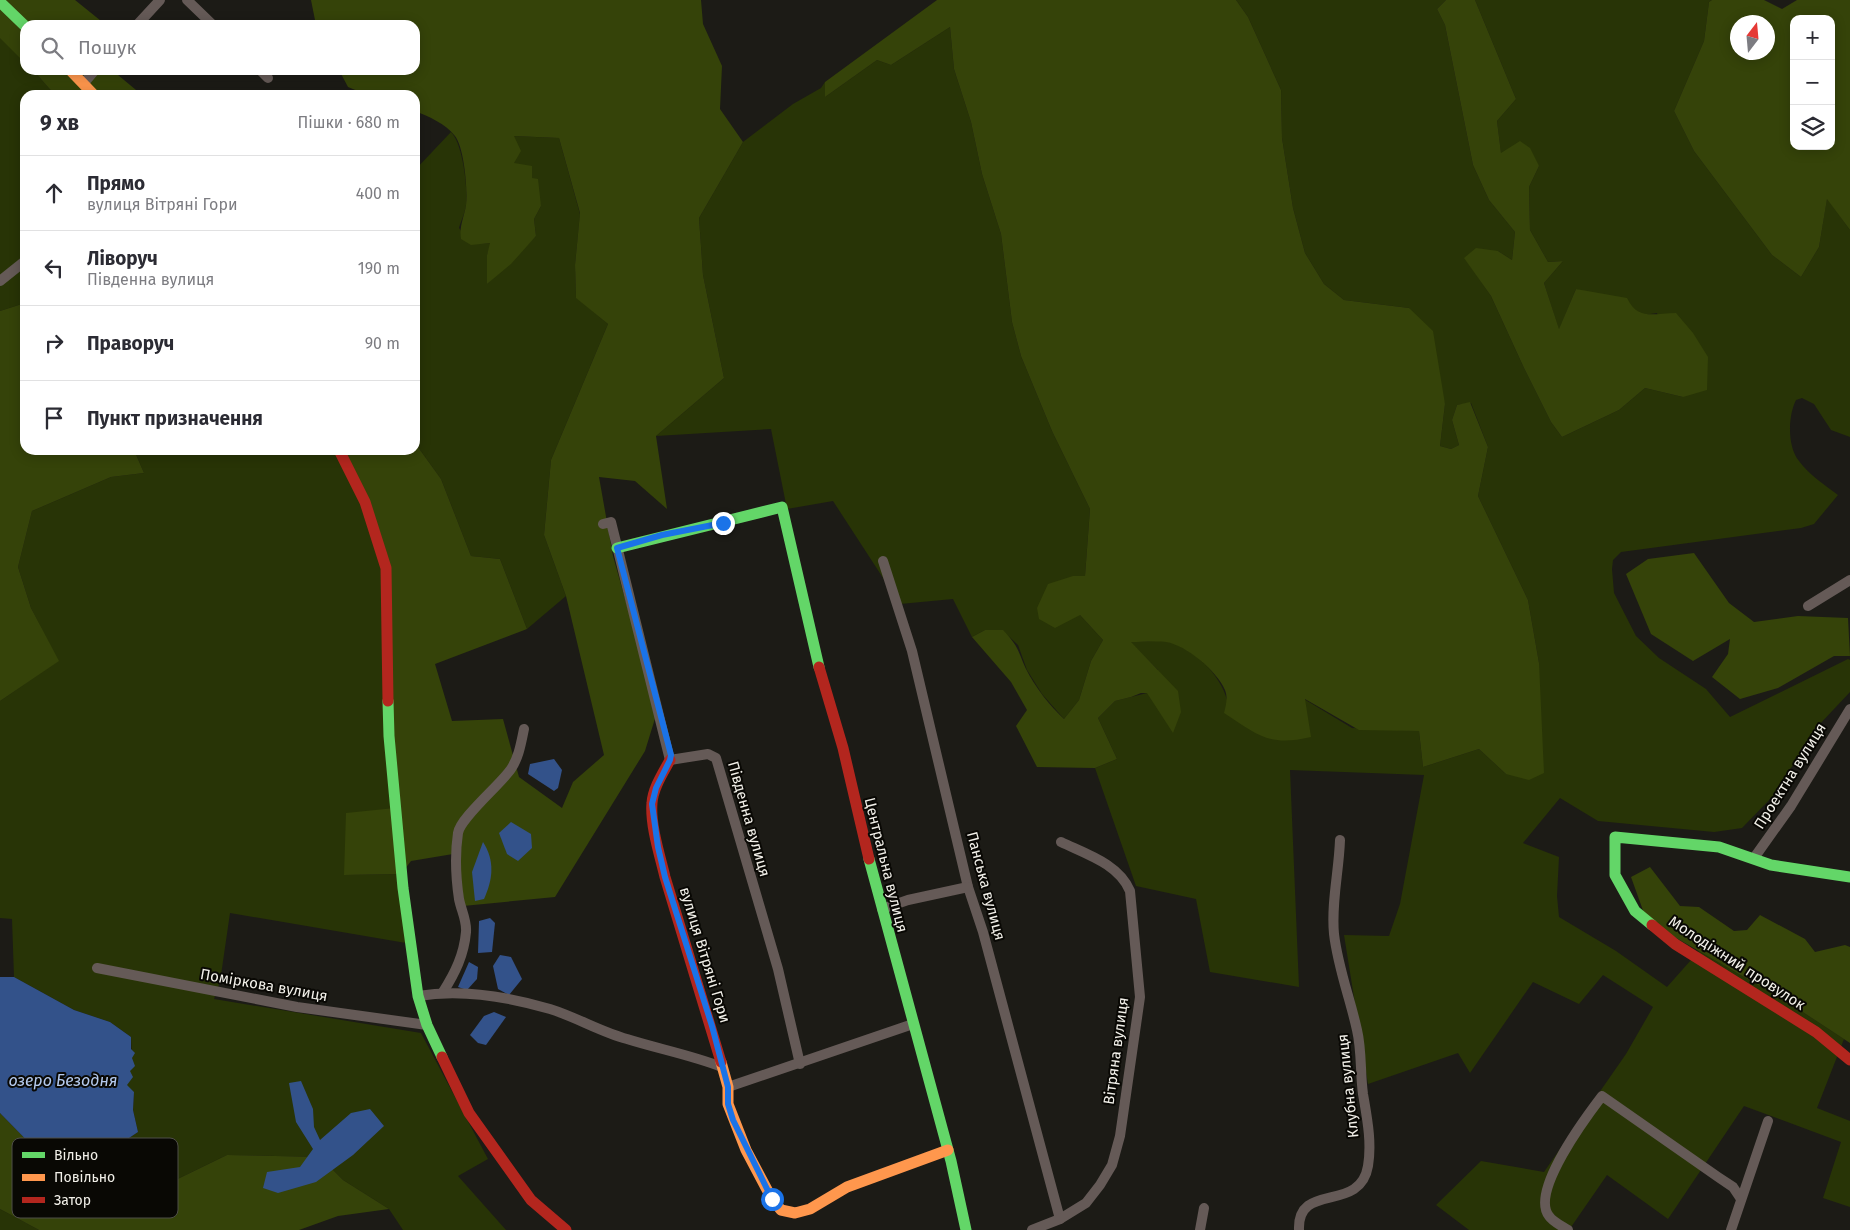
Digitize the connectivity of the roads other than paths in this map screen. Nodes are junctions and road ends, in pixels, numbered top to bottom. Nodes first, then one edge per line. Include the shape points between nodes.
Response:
1 (160, 0) edge
2 (187, 0) edge
3 (0, 2) edge
4 (142, 20) edge
5 (208, 20) edge
6 (20, 21) edge
7 (75, 75) edge
8 (91, 75) edge
9 (265, 75) edge
10 (268, 78) dead end
11 (84, 83) junction
12 (90, 90) edge
13 (20, 265) edge
14 (0, 281) edge
15 (342, 455) edge
16 (603, 524) dead end
17 (617, 548) junction
18 (882, 561) dead end
19 (1850, 580) edge
20 (1808, 606) dead end
21 (1850, 709) edge
22 (524, 729) dead end
23 (670, 760) junction
24 (1340, 840) dead end
25 (1061, 842) dead end
26 (1754, 858) junction
27 (1850, 877) edge
28 (968, 887) junction
29 (882, 909) junction
30 (97, 968) dead end
31 (443, 992) junction
32 (418, 996) junction
33 (913, 1024) junction
34 (427, 1025) junction
35 (1850, 1060) edge
36 (800, 1064) junction
37 (722, 1067) junction
38 (728, 1087) junction
39 (1768, 1121) dead end
40 (948, 1150) junction
41 (1741, 1199) junction
42 (1204, 1208) dead end
43 (1060, 1219) junction
44 (566, 1230) edge
45 (966, 1230) edge
46 (1032, 1230) edge
47 (1200, 1230) edge
48 (1299, 1230) edge
49 (1568, 1230) edge
50 (1731, 1230) edge

1 - 4 street
2 - 5 street
3 - 6 street
7 - 11 street
8 - 11 street
9 - 10 street
11 - 12 street
13 - 14 street
15 - 32 street via 365,502 386,568 389,736 403,888
16 - 17 street via 611,522
17 - 23 street
17 - 29 street, Центральна вулиця via 782,507 813,648 843,748
18 - 28 street, Панська вулиця via 912,651
19 - 20 street
21 - 26 street, Проектна вулиця via 1791,806
22 - 31 street via 512,768 463,821 458,832 457,885 466,931 462,956
23 - 36 street, Південна вулиця via 708,754 716,758 778,969
23 - 37 street, вулиця Вітряні Гори via 656,788 652,804 653,821 665,877
24 - 48 street, Клубна вулиця via 1334,933 1340,973 1358,1031 1369,1126 1368,1166 1364,1181 1355,1189 1307,1205 1301,1212
25 - 43 street, Вітряна вулиця via 1101,862 1125,879 1130,891 1140,997 1120,1136 1112,1165 1086,1203
26 - 27 street via 1790,869
26 - 35 street, Молодіжний провулок via 1719,847 1615,837 1615,875 1635,911 1675,944 1816,1032
28 - 29 street
28 - 43 street, Панська вулиця
29 - 33 street, Центральна вулиця
30 - 34 street, Поміркова вулиця via 297,1006
31 - 32 street
31 - 37 street via 518,1001 551,1010 628,1040 700,1058
32 - 34 street
33 - 36 street
33 - 40 street, Центральна вулиця
34 - 44 street via 469,1113 531,1200
36 - 38 street
37 - 38 street, вулиця Вітряні Гори
38 - 40 street, вулиця Вітряні Гори via 728,1104 733,1120 772,1199 781,1210 794,1213 810,1209 847,1187
39 - 41 street
40 - 45 street, Центральна вулиця
41 - 49 street via 1733,1187 1602,1096 1557,1166 1547,1188 1544,1201 1549,1216
41 - 50 street
42 - 47 street
43 - 46 street, Вітряна вулиця

